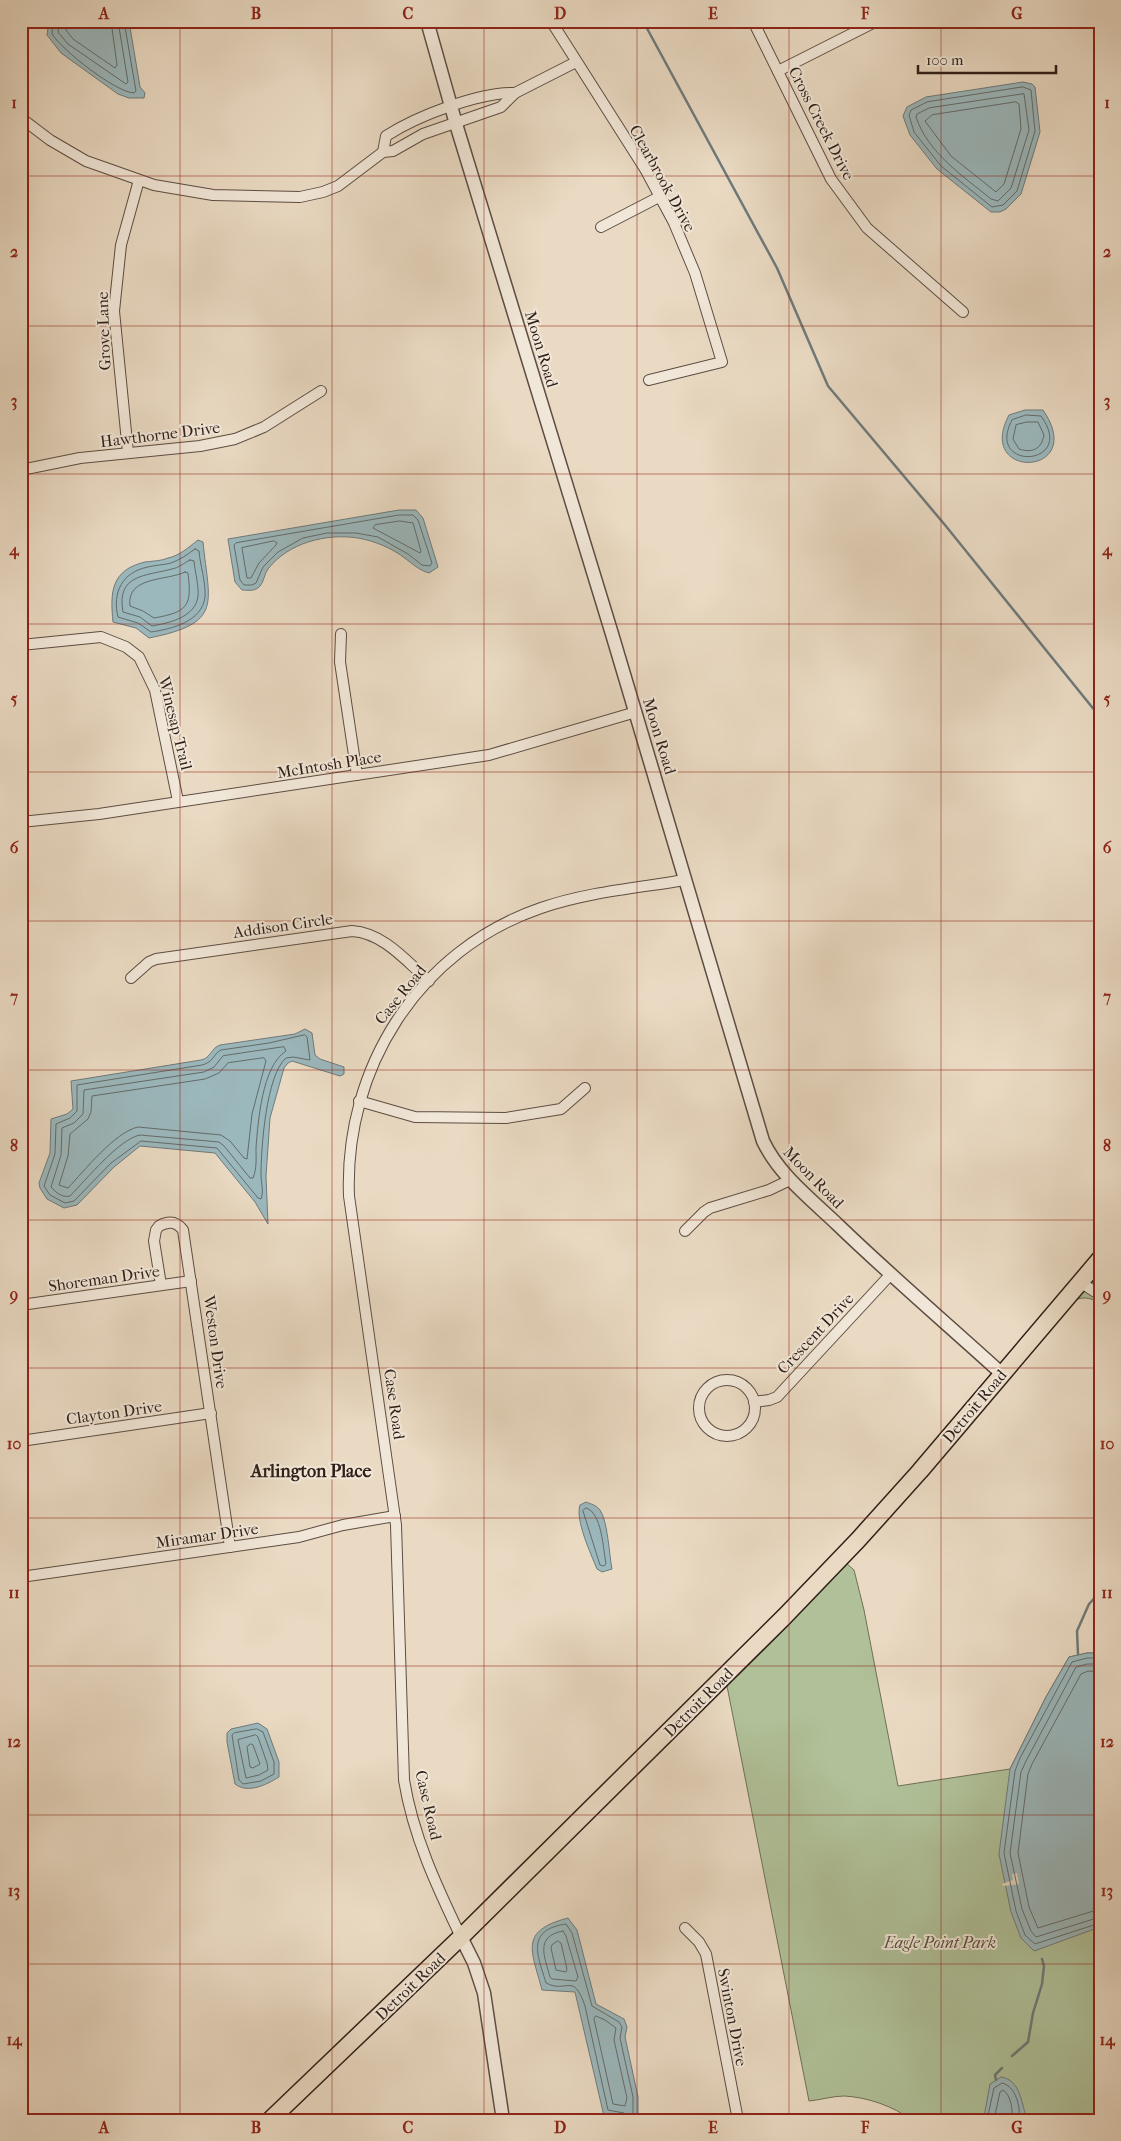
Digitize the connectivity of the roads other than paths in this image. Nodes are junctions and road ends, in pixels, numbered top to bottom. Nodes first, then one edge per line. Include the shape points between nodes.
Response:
1 (428, 21) edge
2 (551, 21) edge
3 (753, 21) edge
4 (877, 21) edge
5 (576, 62) junction
6 (778, 71) junction
7 (515, 93) junction
8 (452, 107) junction
9 (24, 124) edge
10 (456, 124) junction
11 (383, 152) junction
12 (138, 180) junction
13 (660, 197) junction
14 (601, 227) dead end
15 (962, 312) dead end
16 (649, 380) dead end
17 (321, 391) dead end
18 (128, 452) junction
19 (21, 470) edge
20 (341, 634) dead end
21 (21, 645) edge
22 (636, 712) junction
23 (357, 775) junction
24 (178, 801) junction
25 (21, 822) edge
26 (685, 880) junction
27 (131, 978) dead end
28 (429, 981) junction
29 (585, 1088) dead end
30 (359, 1101) junction
31 (790, 1180) junction
32 (685, 1231) dead end
33 (1100, 1259) edge
34 (891, 1274) junction
35 (191, 1281) junction
36 (1080, 1282) junction
37 (161, 1285) junction
38 (1100, 1295) edge
39 (21, 1305) edge
40 (1001, 1373) junction
41 (754, 1402) junction
42 (211, 1413) junction
43 (21, 1441) edge
44 (395, 1516) junction
45 (230, 1547) junction
46 (21, 1577) edge
47 (684, 1928) dead end
48 (461, 1937) junction
49 (270, 2120) edge
50 (503, 2120) edge
51 (738, 2120) edge

1 - 8 street, Moon Road
2 - 5 street, Clearbrook Drive
3 - 6 street, Cross Creek Drive
4 - 6 street
5 - 7 street
5 - 13 street, Clearbrook Drive
6 - 15 street, Cross Creek Drive via 831,179 867,228
7 - 8 street via 498,92
7 - 10 street via 502,107
8 - 10 street, Moon Road
8 - 11 street via 406,124 386,136
9 - 12 street via 86,161
10 - 11 street via 423,134 393,151
10 - 22 street, Moon Road
11 - 12 street via 338,186 300,197 213,195 172,190
12 - 18 street, Grove Lane via 121,245 114,311
13 - 14 street
13 - 16 street, Clearbrook Drive via 695,273 722,362
17 - 18 street, Hawthorne Drive via 264,427 235,439 200,446
18 - 19 street, Hawthorne Drive via 71,459
20 - 23 street via 340,662
21 - 24 street, Winesap Trail via 101,637 136,654 155,690
22 - 23 street, McIntosh Place via 489,756
22 - 26 street, Moon Road
23 - 24 street, McIntosh Place
24 - 25 street, McIntosh Place
26 - 28 street, Case Road via 581,897 527,913 470,944
26 - 31 street, Moon Road via 763,1141
27 - 28 street, Addison Circle via 156,960 352,931 366,933 384,942
28 - 30 street, Case Road via 381,1046
29 - 30 street via 561,1109 506,1118 415,1117
30 - 44 street, Case Road via 349,1163 350,1214
31 - 32 street via 769,1190 710,1208
31 - 34 street, Moon Road
33 - 36 main road, Detroit Road
34 - 40 street, Moon Road
34 - 41 street, Crescent Drive via 777,1397
35 - 37 street, Shoreman Drive
35 - 37 street, Weston Drive via 183,1230 178,1224 168,1222 159,1226 154,1236
35 - 42 street, Weston Drive
36 - 38 street
36 - 40 main road, Detroit Road
37 - 39 street, Shoreman Drive
40 - 48 main road, Detroit Road via 914,1477 808,1593
41 - 41 street via 745,1386 727,1380 718,1381 703,1393 698,1411 706,1428 713,1433 731,1436 747,1428 755,1412
42 - 43 street, Clayton Drive
42 - 45 street, Weston Drive
44 - 45 street, Miramar Drive via 343,1524 300,1537
44 - 48 street, Case Road via 406,1791 422,1848
45 - 46 street, Miramar Drive
47 - 51 street, Swinton Drive via 706,1954
48 - 49 main road, Detroit Road
48 - 50 street, Case Road via 484,1993

